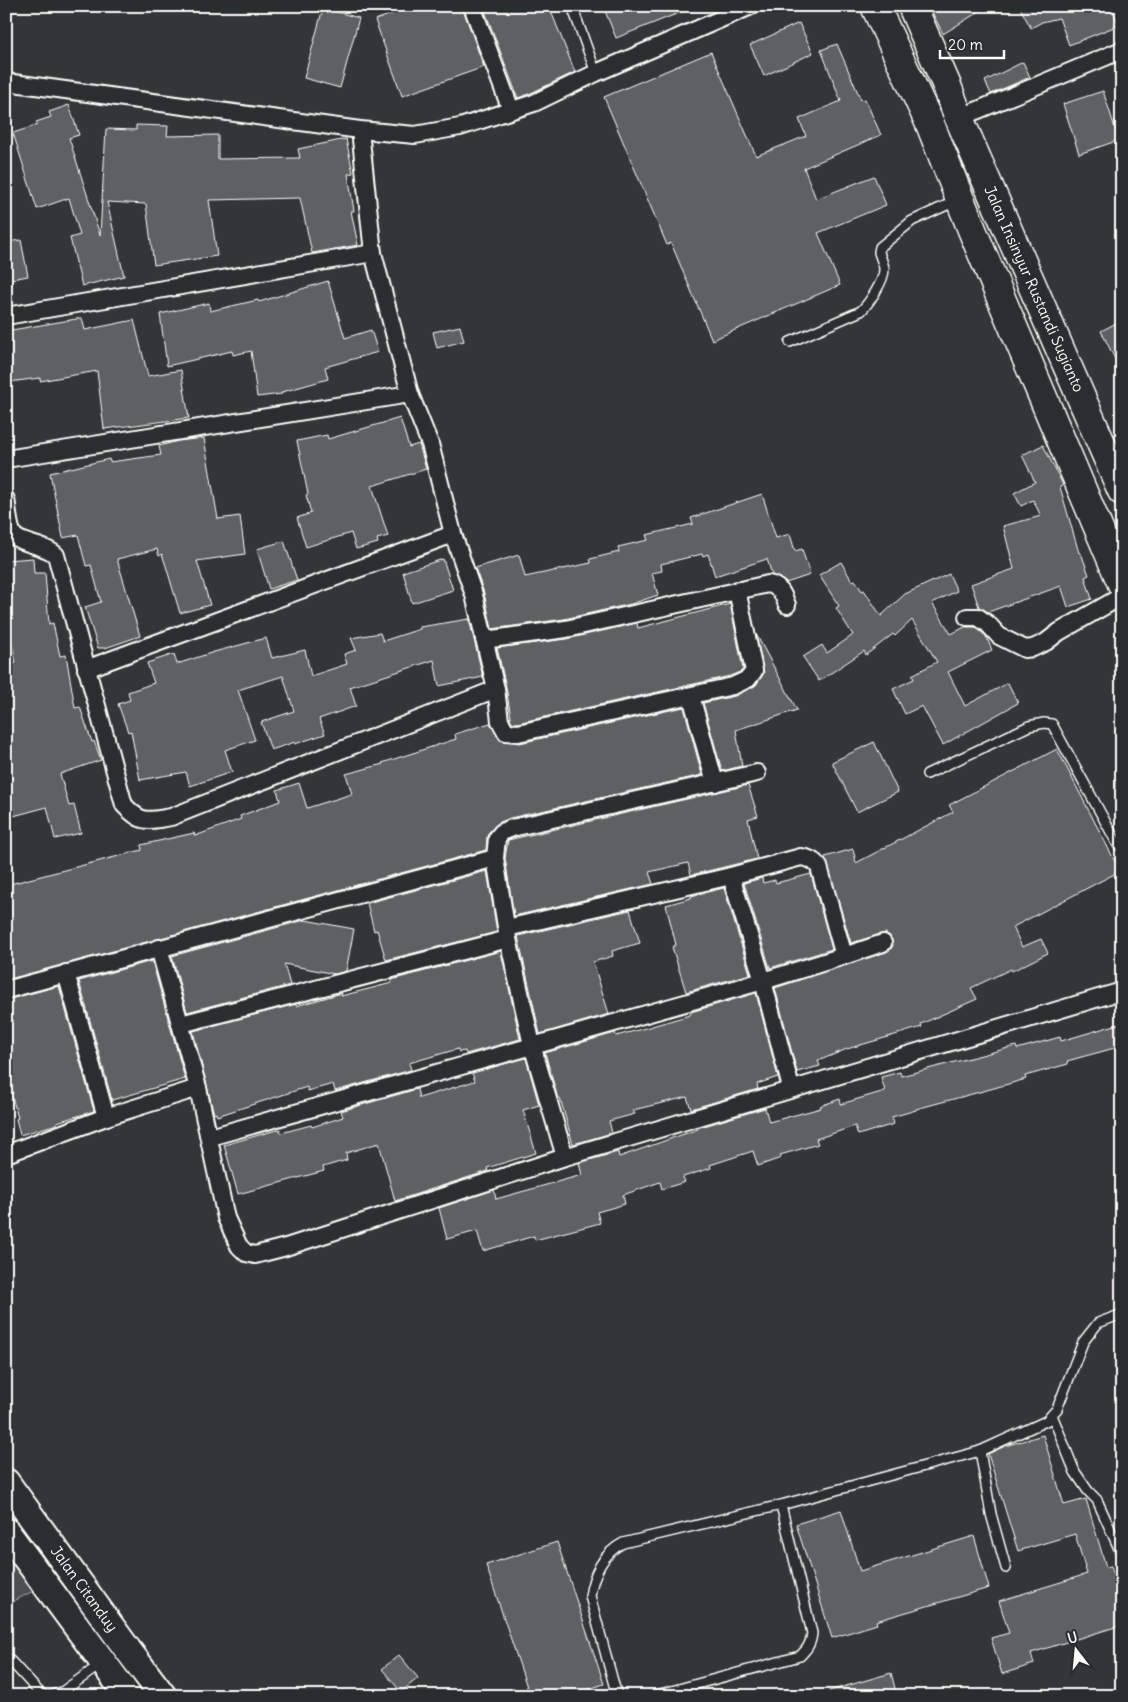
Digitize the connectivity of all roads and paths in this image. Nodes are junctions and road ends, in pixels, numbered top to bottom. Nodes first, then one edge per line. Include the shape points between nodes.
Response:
1 (472, 6) edge
2 (572, 6) edge
3 (752, 6) edge
4 (875, 6) edge
5 (912, 6) edge
6 (1122, 50) edge
7 (596, 73) junction
8 (6, 82) edge
9 (511, 110) junction
10 (959, 118) junction
11 (360, 130) junction
12 (989, 186) junction
13 (961, 199) junction
14 (373, 253) junction
15 (6, 316) edge
16 (790, 342) dead end
17 (410, 394) junction
18 (6, 459) edge
19 (1122, 491) edge
20 (6, 499) edge
21 (453, 534) junction
22 (1122, 584) edge
23 (737, 590) junction
24 (1122, 596) edge
25 (788, 605) dead end
26 (966, 617) dead end
27 (484, 640) junction
28 (86, 668) junction
29 (496, 689) junction
30 (691, 696) junction
31 (757, 773) dead end
32 (927, 774) dead end
33 (715, 783) junction
34 (1122, 845) edge
35 (495, 858) junction
36 (731, 876) junction
37 (507, 934) junction
38 (883, 943) dead end
39 (159, 948) junction
40 (844, 956) junction
41 (66, 974) junction
42 (763, 981) junction
43 (6, 990) edge
44 (1122, 991) edge
45 (181, 1024) junction
46 (532, 1045) junction
47 (198, 1088) junction
48 (791, 1088) junction
49 (106, 1117) junction
50 (210, 1136) junction
51 (6, 1154) edge
52 (565, 1157) junction
53 (1122, 1314) edge
54 (1052, 1415) junction
55 (980, 1451) junction
56 (6, 1482) edge
57 (781, 1505) junction
58 (6, 1531) edge
59 (1122, 1555) edge
60 (1006, 1568) dead end
61 (6, 1656) edge
62 (103, 1662) junction
63 (50, 1696) edge
64 (128, 1696) edge
65 (163, 1696) edge
66 (617, 1696) edge
67 (653, 1696) edge

1 - 9 street
2 - 7 lane
3 - 7 street
4 - 13 highway
5 - 10 highway, Jalan Insinyur Rustandi Sugianto
6 - 10 street
7 - 9 street via 534,103
8 - 11 street
9 - 11 street via 460,128 415,134
10 - 12 highway, Jalan Insinyur Rustandi Sugianto
11 - 14 street
12 - 13 highway
12 - 19 highway, Jalan Insinyur Rustandi Sugianto
13 - 16 lane via 912,221 880,248 884,272 861,311
13 - 22 highway
14 - 15 street
14 - 17 street
17 - 18 street
17 - 21 street via 430,444
20 - 28 street via 16,539 56,554
21 - 27 street via 474,595
21 - 28 street
23 - 25 street via 775,585 782,591
23 - 27 street via 566,629
23 - 30 street via 754,671 748,679 733,686
24 - 26 street via 1033,648 1025,649 999,636 978,617
27 - 29 street
28 - 29 street via 124,805 135,817 148,820 171,817
29 - 30 street via 500,721 506,732 511,733
30 - 33 street
31 - 33 street
32 - 34 lane via 1029,726 1052,724 1118,845
33 - 35 street via 512,828 497,838
35 - 37 street
35 - 39 street
36 - 37 street
36 - 40 street via 801,857 814,861
36 - 42 street
37 - 45 street
37 - 46 street
38 - 40 street
39 - 41 street
39 - 45 street
40 - 42 street
41 - 43 street
41 - 49 street
42 - 46 street
42 - 48 street
44 - 48 street
45 - 47 street
46 - 50 street
46 - 52 street
47 - 49 street
47 - 50 street
48 - 52 street
49 - 51 street
50 - 52 street via 226,1218 239,1246 246,1253 255,1255
53 - 54 lane via 1098,1323 1083,1342
54 - 55 lane via 1046,1421
54 - 59 lane via 1075,1472 1098,1500
55 - 57 lane
55 - 60 lane via 990,1514
56 - 65 main road, Jalan Citanduy
57 - 66 lane via 623,1542 613,1548 592,1580 590,1596
57 - 67 lane via 812,1633 807,1649 800,1656
58 - 62 main road, Jalan Citanduy
61 - 63 lane via 40,1693
62 - 63 lane via 62,1692
62 - 64 main road, Jalan Citanduy

